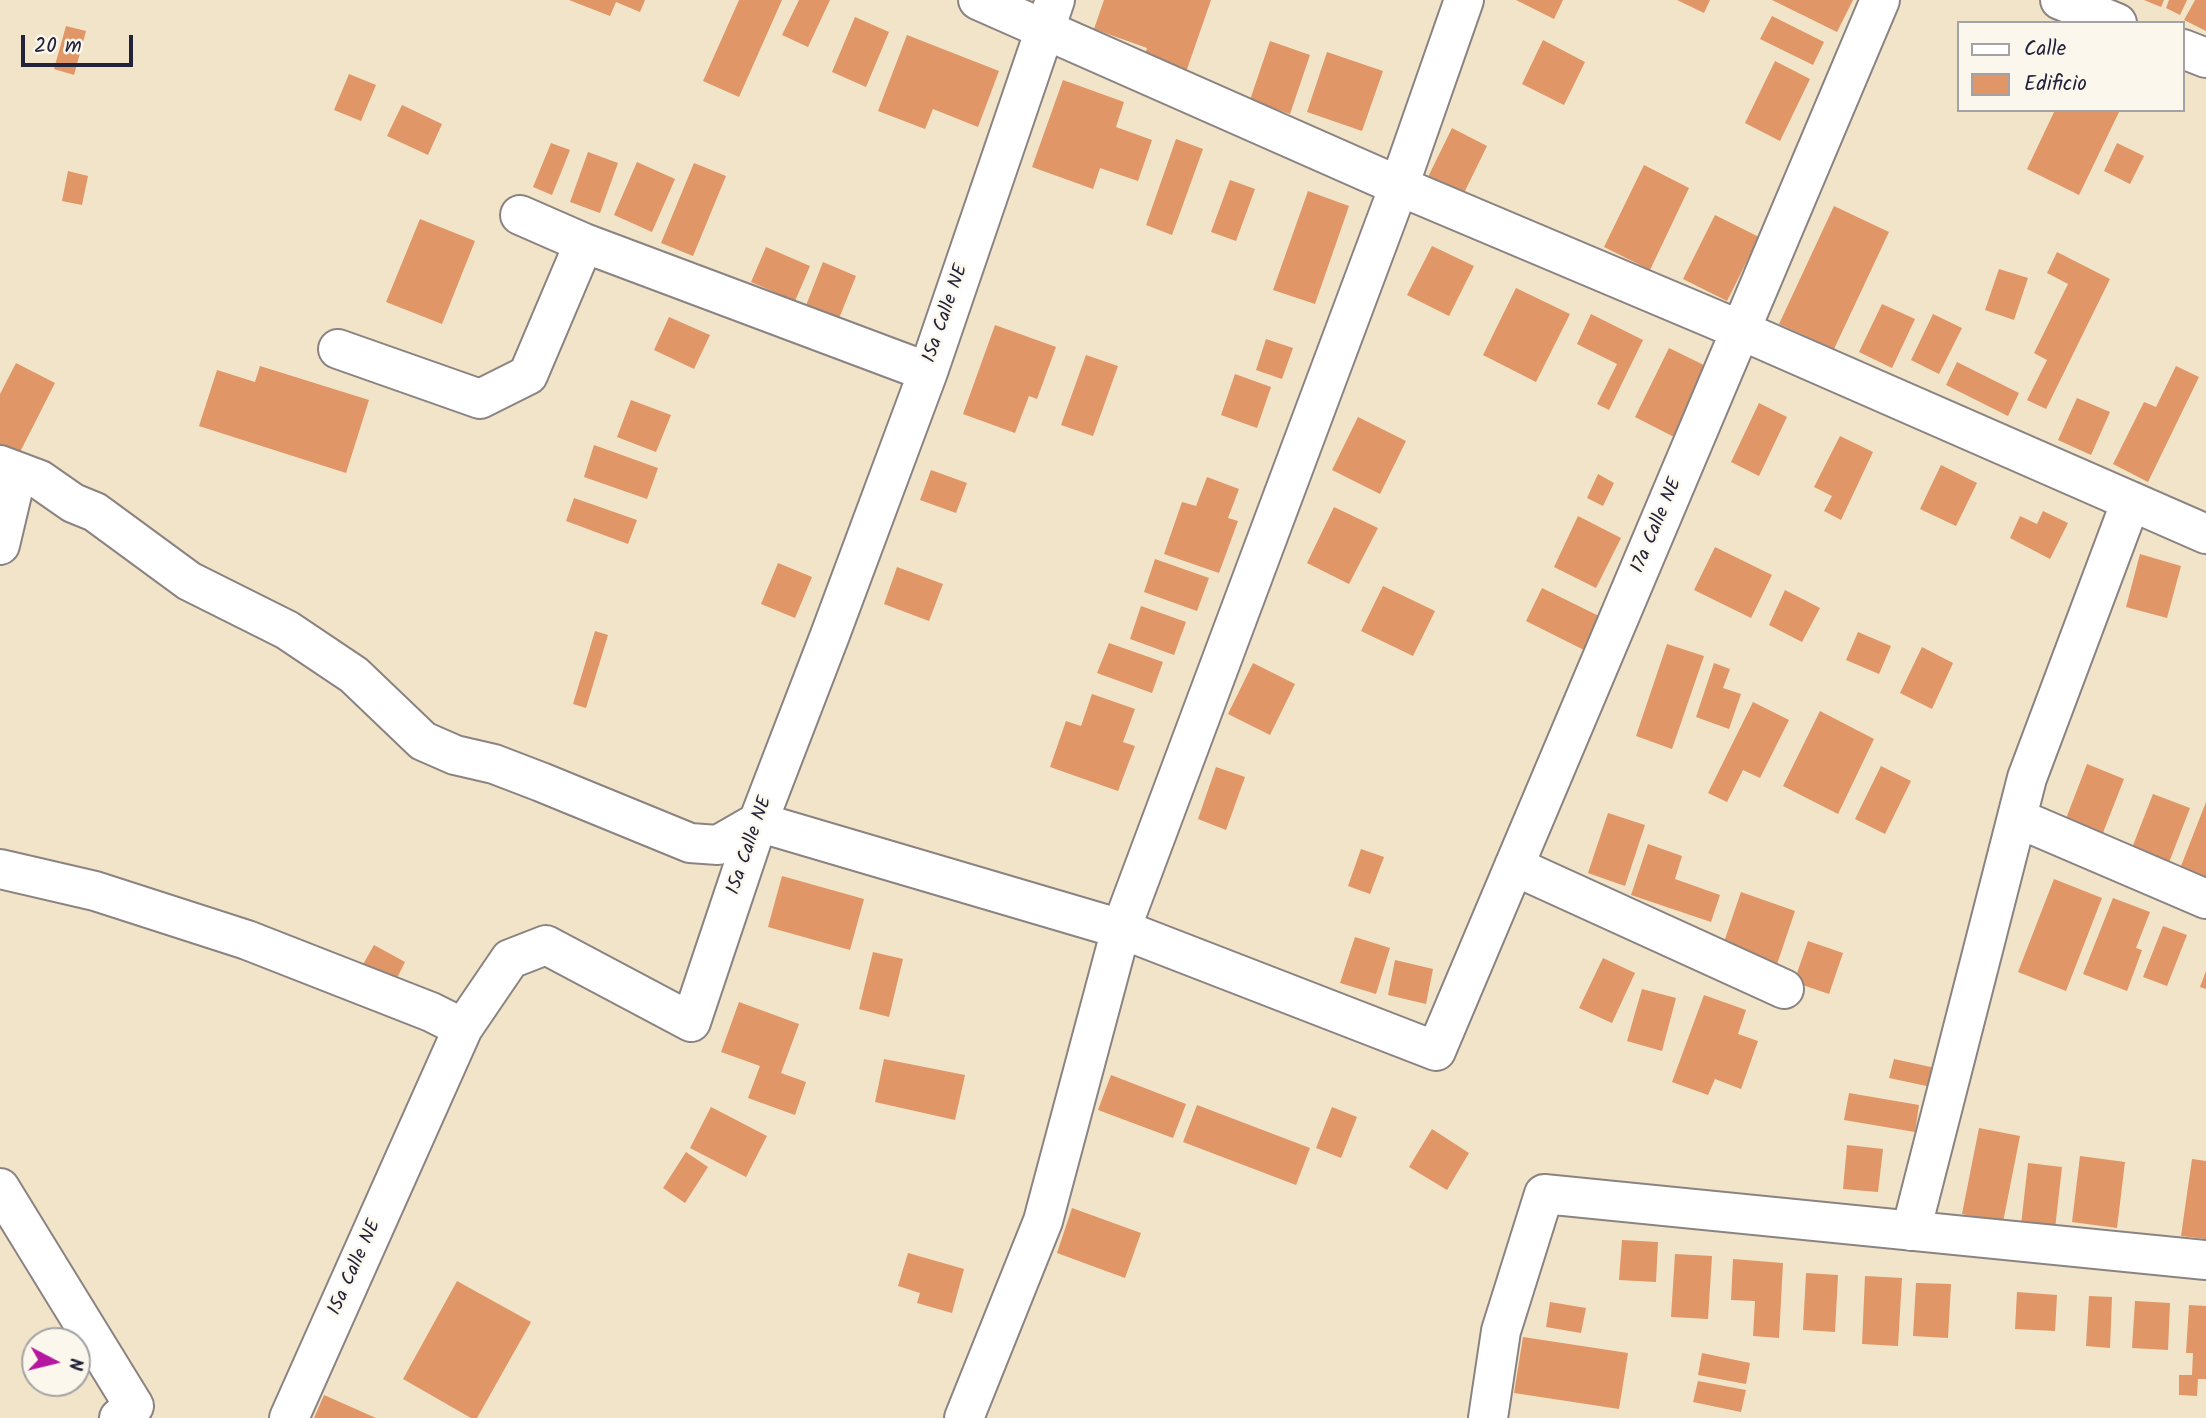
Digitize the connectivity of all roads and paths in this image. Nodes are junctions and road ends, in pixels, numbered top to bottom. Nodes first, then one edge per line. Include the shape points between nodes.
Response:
1 (978, 0) edge
2 (1464, 0) edge
3 (1880, 0) edge
4 (2060, 0) edge
5 (1049, 15) edge
6 (2112, 21) edge
7 (2185, 50) edge
8 (2206, 58) edge
9 (1399, 186) junction
10 (520, 215) dead end
11 (584, 243) junction
12 (1740, 331) junction
13 (338, 349) dead end
14 (928, 372) junction
15 (9, 469) edge
16 (2131, 501) junction
17 (2206, 534) edge
18 (0, 545) edge
19 (2017, 818) junction
20 (758, 822) junction
21 (1514, 866) junction
22 (0, 869) edge
23 (2206, 899) edge
24 (1121, 929) junction
25 (1784, 989) dead end
26 (463, 1028) junction
27 (0, 1188) edge
28 (1911, 1231) junction
29 (2206, 1260) edge
30 (119, 1418) edge
31 (289, 1418) edge
32 (964, 1418) edge
33 (1488, 1418) edge

1 - 5 street
2 - 9 street
3 - 12 street, 17a Calle NE
4 - 6 street
5 - 9 street
5 - 14 street, 15a Calle NE
7 - 8 street
9 - 12 street
9 - 24 street
10 - 11 street
11 - 13 street via 528,375 480,399
11 - 14 street
12 - 16 street
12 - 21 street, 17a Calle NE
14 - 20 street, 15a Calle NE
15 - 18 street
15 - 20 street via 40,480 95,512 189,581 288,630 354,675 423,741 494,764 690,843 718,845
16 - 17 street
16 - 19 street via 2026,778
19 - 23 street
19 - 28 street
20 - 24 street
20 - 26 street, 15a Calle NE via 691,1022 546,945 510,959
21 - 24 street, 17a Calle NE via 1436,1051
21 - 25 street
22 - 26 street via 95,891 247,940
24 - 32 street via 1043,1221
26 - 31 street, 15a Calle NE
27 - 30 street via 134,1406
28 - 29 street
28 - 33 street via 1544,1194 1501,1331

